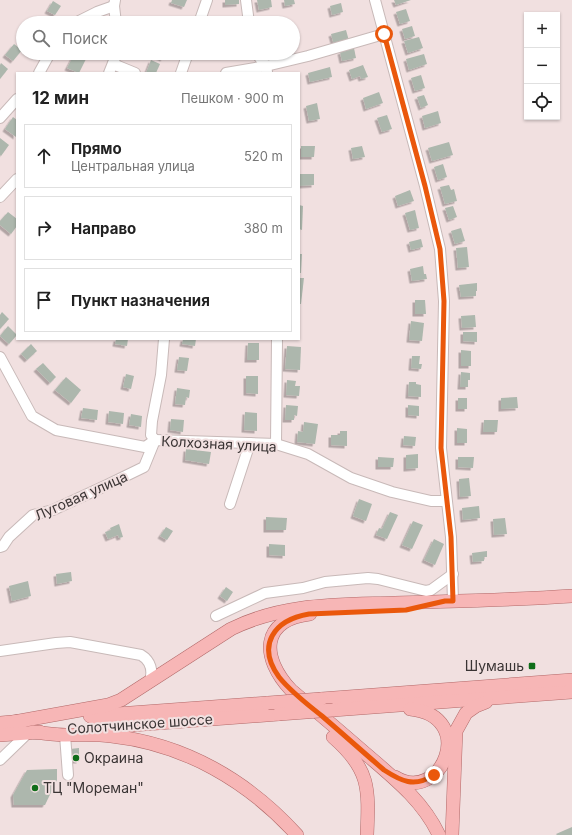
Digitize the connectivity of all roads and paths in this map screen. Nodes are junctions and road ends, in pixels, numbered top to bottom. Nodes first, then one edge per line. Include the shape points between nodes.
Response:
1 (208, 0) edge
2 (246, 0) edge
3 (375, 0) edge
4 (114, 3) edge
5 (89, 16) edge
6 (115, 16) edge
7 (202, 16) edge
8 (248, 16) edge
9 (384, 34) junction
10 (300, 59) edge
11 (46, 60) edge
12 (186, 60) edge
13 (261, 60) edge
14 (297, 60) edge
15 (111, 68) edge
16 (267, 70) edge
17 (40, 72) edge
18 (130, 72) edge
19 (181, 72) edge
20 (240, 72) edge
21 (16, 101) edge
22 (0, 118) edge
23 (16, 179) edge
24 (0, 197) edge
25 (164, 340) edge
26 (277, 340) edge
27 (0, 358) edge
28 (155, 440) junction
29 (250, 443) junction
30 (276, 444) junction
31 (446, 501) junction
32 (230, 504) dead end
33 (0, 547) edge
34 (453, 574) junction
35 (572, 596) edge
36 (449, 601) junction
37 (313, 606) junction
38 (216, 616) dead end
39 (0, 651) edge
40 (572, 680) edge
41 (150, 681) junction
42 (572, 692) edge
43 (499, 697) junction
44 (382, 707) junction
45 (14, 722) junction
46 (0, 723) edge
47 (31, 732) junction
48 (0, 735) edge
49 (65, 735) junction
50 (0, 760) edge
51 (384, 770) junction
52 (68, 775) dead end
53 (453, 809) junction
54 (297, 835) edge
55 (367, 835) edge
56 (440, 835) edge
57 (452, 835) edge
58 (456, 835) edge

1 - 7 street
2 - 8 street
3 - 9 street
4 - 5 street
4 - 6 street
9 - 10 street
9 - 31 street via 440,249 444,301 441,448
11 - 17 street
12 - 19 street
13 - 16 street
14 - 16 street
15 - 18 street
16 - 20 street
21 - 22 street
23 - 24 street
25 - 28 street via 161,375 152,421 151,435
26 - 30 street
27 - 28 street, Колхозная улица via 32,416 56,430 145,447
28 - 29 street, Колхозная улица
28 - 33 street, Луговая улица via 144,467 52,510 33,515
29 - 30 street, Колхозная улица
29 - 32 street
30 - 31 street, Колхозная улица via 308,454 352,478 392,492 431,501
31 - 34 street
34 - 36 street
34 - 38 street via 426,591 373,578 325,582 265,593
35 - 36 main road
36 - 37 main road
36 - 51 main road via 406,610 298,616 280,625 272,638 270,656 284,683
37 - 41 main road via 279,611 239,625
37 - 55 main road via 288,614 271,627 264,639 263,659 268,674 278,687 358,763 368,791
39 - 41 street via 70,642 141,655 150,666
40 - 45 main road, Солотчинское шоссе, bridge
41 - 45 main road via 121,700 108,705
42 - 43 main road
43 - 44 main road
43 - 53 main road via 471,709 456,731
44 - 47 main road, Солотчинское шоссе, bridge
44 - 51 main road via 420,710 432,715 441,723 448,741 442,766 428,778 418,782 404,781
45 - 46 main road, Солотчинское шоссе
47 - 48 main road, Солотчинское шоссе
47 - 49 main road
47 - 50 street
49 - 52 street
49 - 54 main road via 98,735 130,739 163,746 193,758 245,788 271,808
51 - 56 main road via 423,807
53 - 57 main road
53 - 58 street

